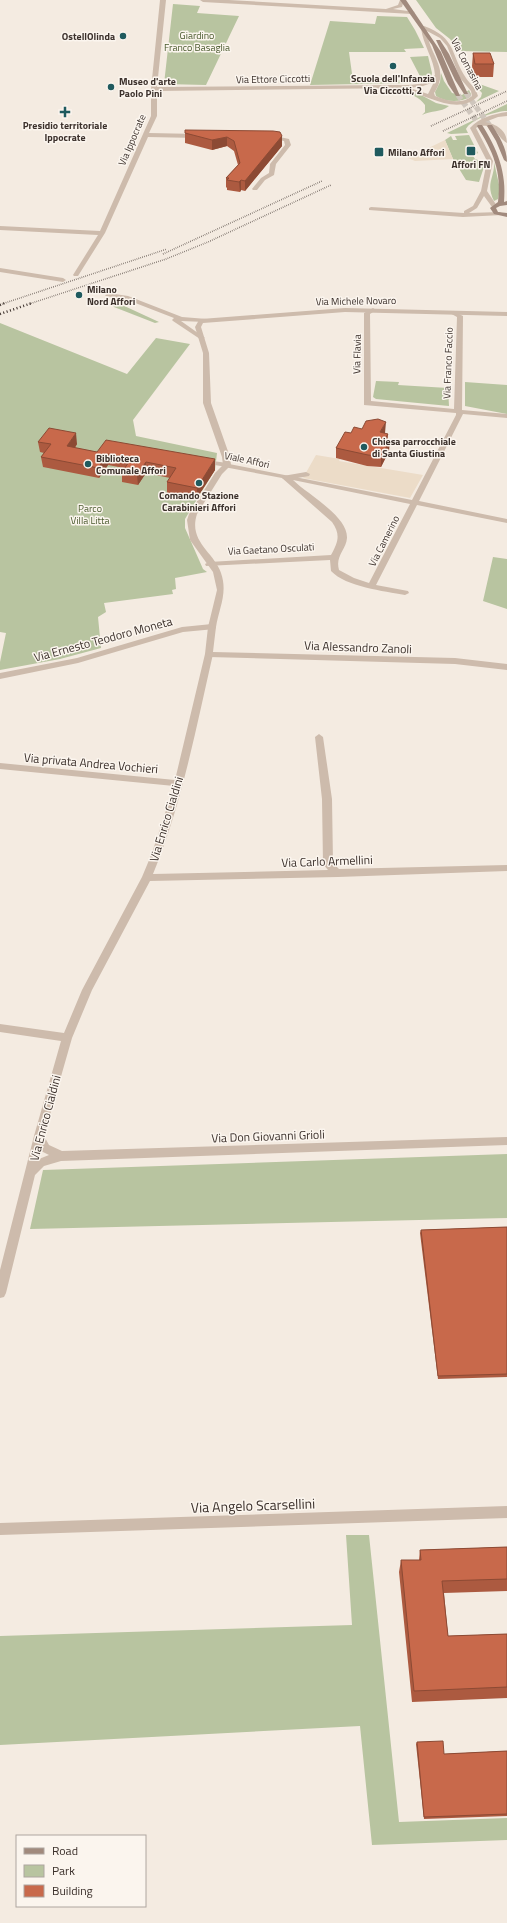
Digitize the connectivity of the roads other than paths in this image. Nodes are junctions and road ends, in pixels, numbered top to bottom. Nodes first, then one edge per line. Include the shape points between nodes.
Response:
1 (163, 0) edge
2 (203, 0) edge
3 (403, 0) edge
4 (376, 10) junction
5 (412, 12) junction
6 (424, 28) junction
7 (438, 76) junction
8 (392, 87) junction
9 (154, 90) junction
10 (466, 93) tunnel mouth
11 (458, 95) tunnel mouth
12 (432, 97) junction
13 (507, 114) edge
14 (478, 125) junction
15 (490, 126) tunnel mouth
16 (146, 135) junction
17 (208, 136) edge
18 (263, 137) edge
19 (507, 141) edge
20 (507, 160) edge
21 (255, 189) dead end
22 (484, 191) junction
23 (504, 203) edge
24 (493, 207) junction
25 (371, 209) dead end
26 (466, 212) junction
27 (448, 214) junction
28 (504, 214) edge
29 (0, 228) edge
30 (102, 233) junction
31 (0, 270) edge
32 (76, 275) dead end
33 (64, 280) dead end
34 (108, 295) dead end
35 (373, 310) junction
36 (451, 312) junction
37 (166, 314) junction
38 (507, 314) edge
39 (205, 320) junction
40 (202, 338) junction
41 (458, 411) junction
42 (507, 416) edge
43 (190, 459) edge
44 (227, 465) junction
45 (306, 474) dead end
46 (286, 478) junction
47 (412, 501) junction
48 (507, 521) edge
49 (334, 557) junction
50 (209, 564) junction
51 (371, 586) junction
52 (405, 593) dead end
53 (212, 627) junction
54 (208, 654) junction
55 (507, 667) edge
56 (0, 676) edge
57 (319, 737) dead end
58 (0, 766) edge
59 (179, 783) junction
60 (507, 868) edge
61 (338, 874) junction
62 (147, 877) junction
63 (0, 1028) edge
64 (67, 1038) junction
65 (39, 1136) junction
66 (507, 1141) edge
67 (61, 1156) junction
68 (30, 1173) junction
69 (0, 1293) edge
70 (507, 1512) edge
71 (0, 1529) edge

1 - 9 street, Via Ippocrate
2 - 4 street
3 - 4 street via 400,6
3 - 5 main road, Via Comasina
4 - 5 street
5 - 6 main road, Via Comasina
6 - 7 street, Via Comasina via 424,38 437,67
6 - 10 main road, Via Comasina via 442,46 456,78
6 - 11 main road, Via Comasina via 439,54 447,79
6 - 12 street, Via Comasina via 446,42 455,56 463,78 476,94 472,100 457,103
7 - 8 street, Via Ettore Ciccotti via 426,84
7 - 12 street via 431,93
8 - 9 street, Via Ettore Ciccotti
8 - 12 street, Via Ettore Ciccotti via 415,90
9 - 16 street, Via Ippocrate via 154,116
13 - 14 street via 497,115
14 - 19 street via 496,126
14 - 22 street via 473,130 490,161
14 - 23 main road via 490,141 499,163
15 - 20 main road
16 - 17 street
16 - 30 street, Via Ippocrate
18 - 21 street via 282,138 287,140 288,145 273,164 272,174 263,178
22 - 24 street
22 - 26 street via 475,207
23 - 24 main road
24 - 26 street via 478,212
24 - 28 main road
25 - 27 street
26 - 27 street
27 - 28 street
29 - 30 street
30 - 32 street, Via Ippocrate
31 - 33 street
34 - 37 street via 126,297
35 - 36 street, Via Michele Novaro
35 - 39 street, Via Michele Novaro
35 - 41 street, Via Flavia via 367,313 366,403
36 - 38 street, Via Michele Novaro
36 - 41 street, Via Franco Faccio via 460,316
37 - 39 street, Via Michele Novaro via 186,320
37 - 40 street
39 - 40 street via 198,326
40 - 44 street via 206,362 207,403
41 - 42 street
41 - 47 street, Via Franco Faccio via 460,415
43 - 44 street, Viale Affori
44 - 46 street, Viale Affori
44 - 50 street, Via Enrico Cialdini via 200,502 191,520 194,540
45 - 46 street
46 - 47 street
46 - 49 street, Viale Affori via 329,514 341,529 342,542
47 - 48 street
47 - 51 street, Via Camerino
49 - 50 street, Via Gaetano Osculati
49 - 51 street via 334,568 343,577
50 - 53 street, Via Enrico Cialdini via 219,577 221,590
51 - 52 street
53 - 54 street, Via Enrico Cialdini
53 - 56 street, Via Ernesto Teodoro Moneta via 182,630 78,660
54 - 55 street, Via Alessandro Zanoli via 455,661
54 - 59 street, Via Enrico Cialdini
57 - 61 street via 327,799 328,864
58 - 59 street, Via privata Andrea Vochieri
59 - 62 street, Via Enrico Cialdini via 164,835
60 - 61 street, Via Carlo Armellini
61 - 62 street, Via Carlo Armellini
62 - 64 street, Via Enrico Cialdini via 87,990
63 - 64 street
64 - 65 street, Via Enrico Cialdini
65 - 67 street via 45,1148
65 - 68 street, Via Enrico Cialdini
66 - 67 street, Via Don Giovanni Grioli
67 - 68 street, Via Enrico Cialdini via 40,1163
68 - 69 street, Via Enrico Cialdini
70 - 71 street, Via Angelo Scarsellini

